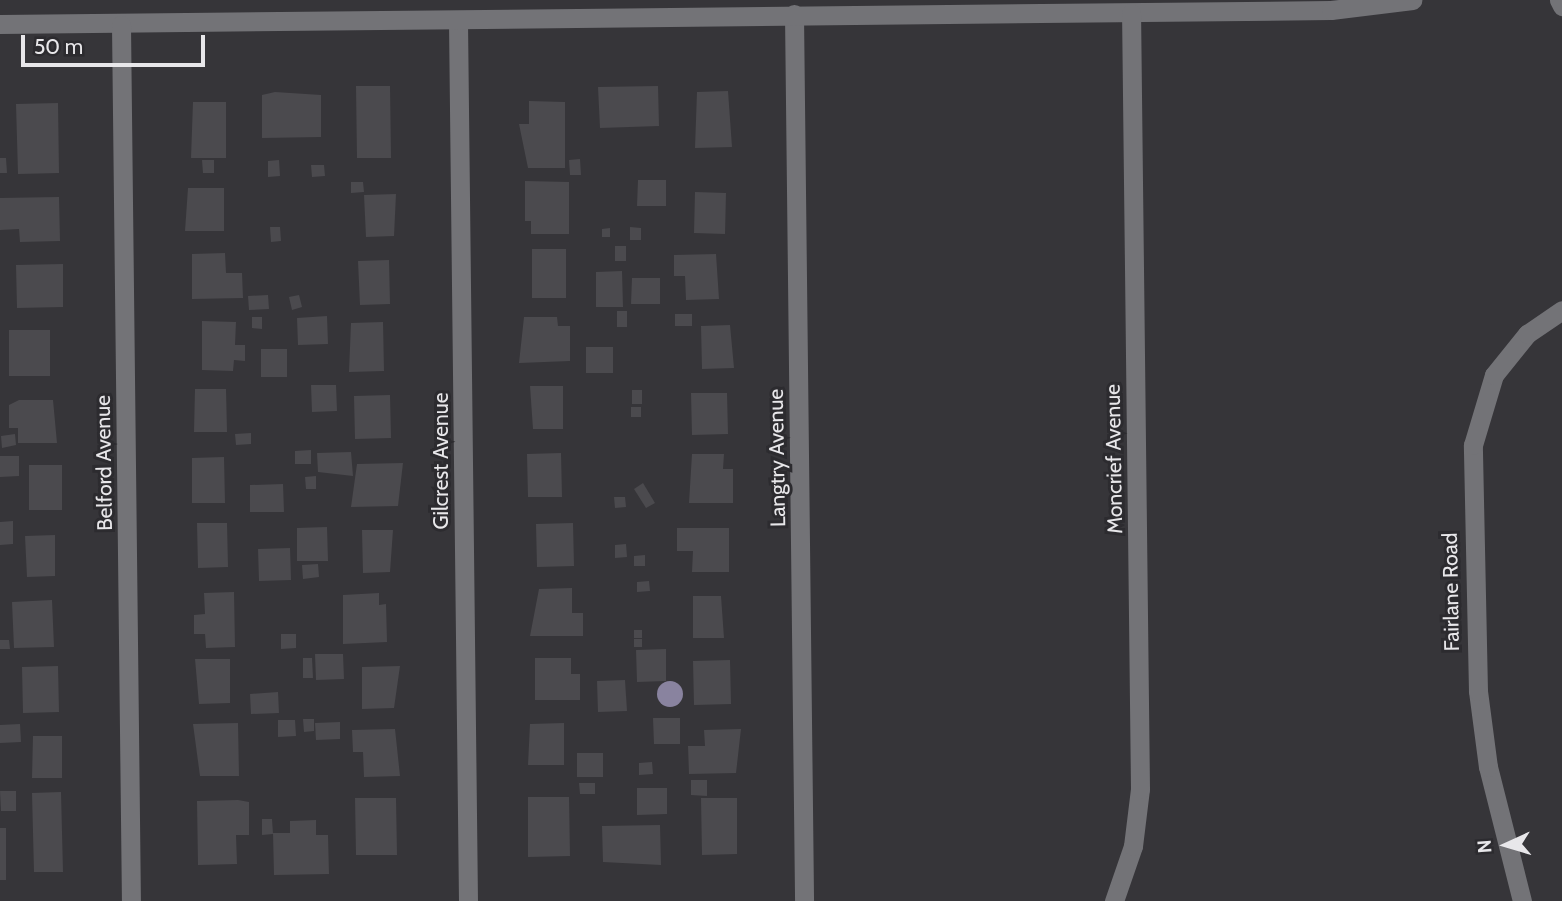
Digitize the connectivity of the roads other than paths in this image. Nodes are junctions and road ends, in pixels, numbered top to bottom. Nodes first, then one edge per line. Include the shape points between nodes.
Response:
1 (1412, 0) edge
2 (1559, 0) edge
3 (1562, 6) edge
4 (1131, 13) junction
5 (794, 14) junction
6 (458, 21) junction
7 (0, 24) edge
8 (121, 24) junction
9 (1562, 310) edge
10 (131, 901) edge
11 (468, 901) edge
12 (804, 901) edge
13 (1114, 901) edge
14 (1522, 901) edge

1 - 4 street via 1331,10
2 - 3 street
4 - 5 street
4 - 13 street, Moncrief Avenue via 1140,789 1133,846
5 - 6 street
5 - 12 street, Langtry Avenue
6 - 8 street
6 - 11 street, Gilcrest Avenue
7 - 8 street
8 - 10 street, Belford Avenue
9 - 14 street, Fairlane Road via 1527,334 1494,375 1473,445 1478,691 1488,767

